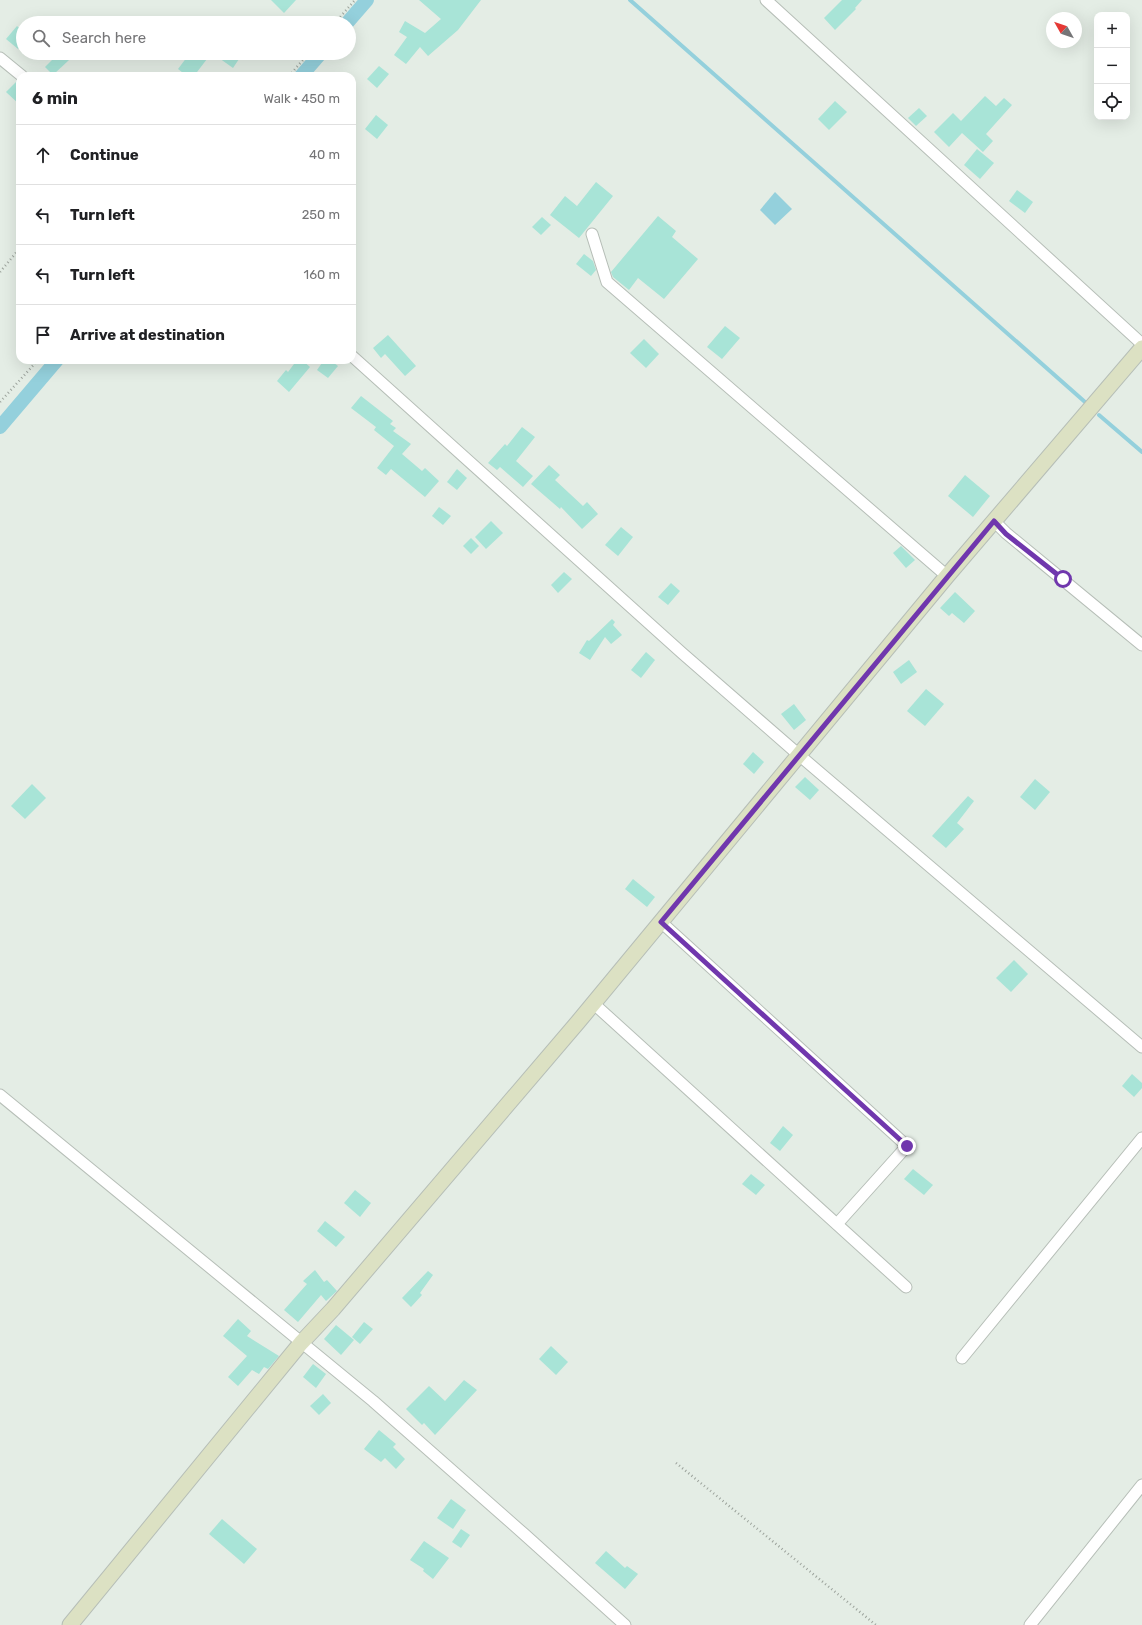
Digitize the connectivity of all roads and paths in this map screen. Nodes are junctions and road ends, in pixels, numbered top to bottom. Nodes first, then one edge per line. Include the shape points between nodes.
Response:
1 (354, 0) edge
2 (766, 0) edge
3 (341, 16) edge
4 (0, 58) edge
5 (303, 60) edge
6 (17, 72) edge
7 (292, 72) edge
8 (592, 234) dead end
9 (16, 253) edge
10 (0, 272) edge
11 (1142, 344) edge
12 (1142, 348) edge
13 (356, 360) edge
14 (34, 364) edge
15 (0, 401) edge
16 (994, 521) junction
17 (947, 576) junction
18 (1142, 645) edge
19 (799, 755) junction
20 (661, 922) junction
21 (593, 1003) junction
22 (1142, 1047) edge
23 (0, 1095) edge
24 (1142, 1138) edge
25 (837, 1224) junction
26 (906, 1287) dead end
27 (301, 1343) junction
28 (962, 1358) dead end
29 (676, 1463) dead end
30 (1142, 1485) edge
31 (70, 1625) edge
32 (626, 1625) edge
33 (876, 1625) edge
34 (1030, 1625) edge

1 - 3 path
2 - 11 street
4 - 6 street
5 - 7 path
8 - 17 street via 607,282
9 - 10 path
12 - 16 street
13 - 19 street
14 - 15 path
16 - 17 street
16 - 18 street via 1011,538
17 - 19 street
19 - 20 street
19 - 22 street
20 - 21 street
20 - 25 street via 907,1146
21 - 25 street
21 - 27 street via 333,1309
23 - 27 street
24 - 28 street
25 - 26 street
27 - 31 street
27 - 32 street via 379,1406
29 - 33 path
30 - 34 street

